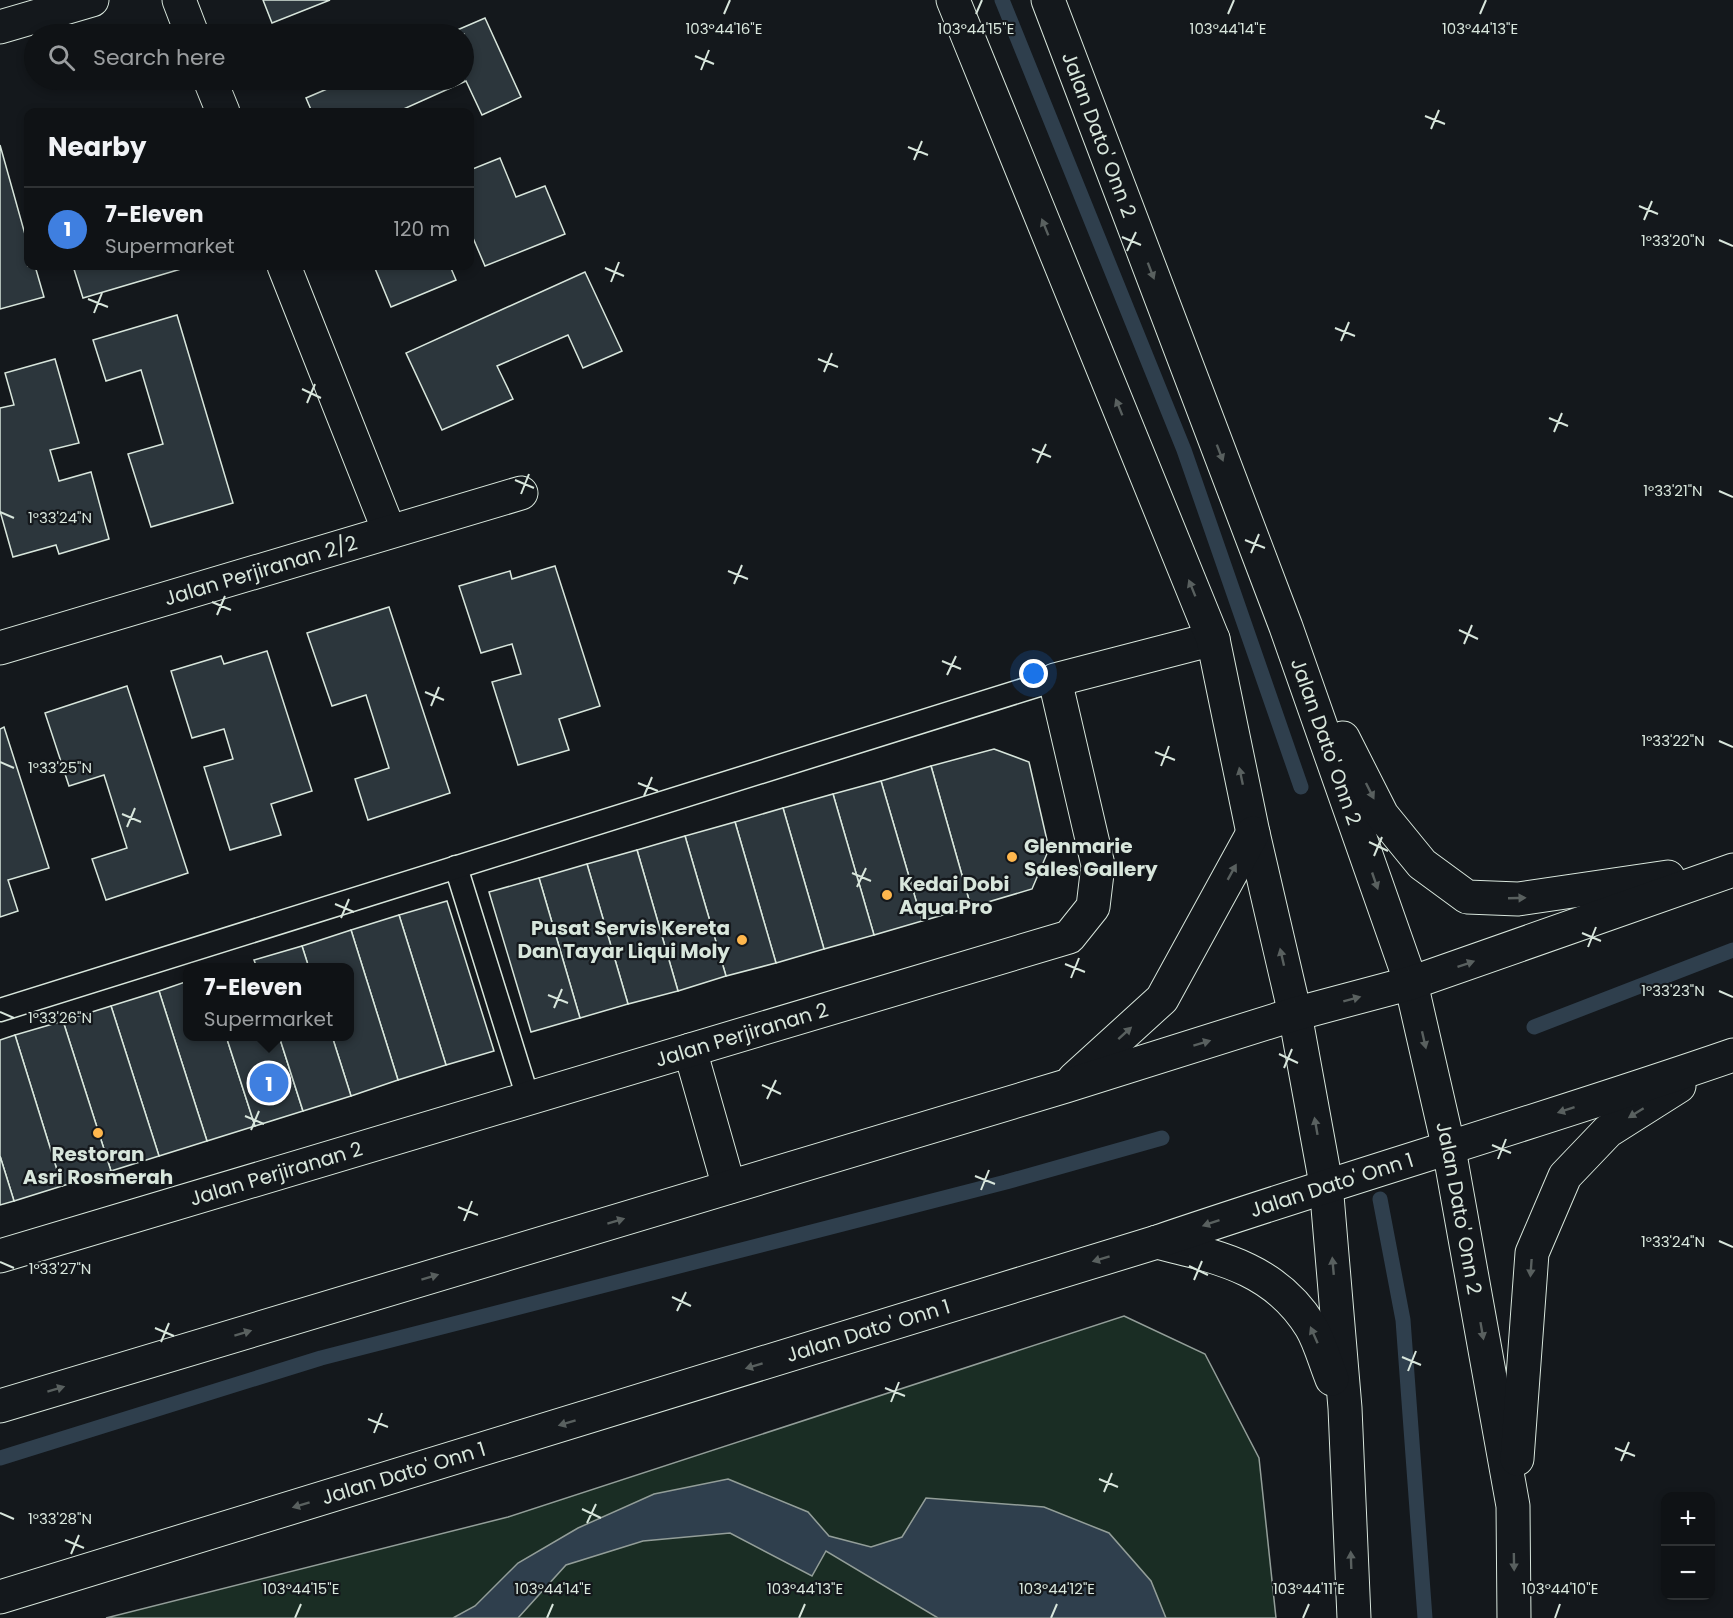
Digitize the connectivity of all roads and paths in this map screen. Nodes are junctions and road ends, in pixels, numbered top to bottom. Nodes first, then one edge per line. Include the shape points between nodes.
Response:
1 (92, 0) edge
2 (179, 0) edge
3 (953, 0) edge
4 (1048, 0) edge
5 (188, 24) edge
6 (0, 27) edge
7 (214, 90) edge
8 (221, 108) edge
9 (286, 270) edge
10 (521, 493) dead end
11 (389, 531) junction
12 (1286, 627) junction
13 (1213, 639) junction
14 (0, 648) edge
15 (1055, 680) junction
16 (1253, 833) junction
17 (456, 867) junction
18 (1733, 869) edge
19 (1411, 983) junction
20 (0, 1010) edge
21 (1295, 1014) junction
22 (690, 1050) junction
23 (1727, 1057) edge
24 (1066, 1086) junction
25 (528, 1098) junction
26 (1449, 1149) junction
27 (1326, 1184) junction
28 (729, 1187) junction
29 (1157, 1242) junction
30 (0, 1256) edge
31 (0, 1406) edge
32 (1345, 1408) junction
33 (1514, 1506) junction
34 (0, 1597) edge
35 (1353, 1618) edge
36 (1514, 1618) edge

1 - 6 main road
2 - 5 main road
13 -> 3 main road
4 -> 12 main road, Jalan Dato' Onn 2
7 - 8 main road
9 - 11 main road
10 - 11 main road, Jalan Perjiranan 2/2
11 - 14 main road, Jalan Perjiranan 2/2
12 -> 18 main road via 1382,815 1422,864 1467,897 1518,900
12 -> 19 main road, Jalan Dato' Onn 2
13 - 15 main road
16 -> 13 main road
15 - 17 lane
15 - 22 main road, Jalan Perjiranan 2 via 1098,865 1093,907 1069,937
21 -> 16 main road
24 -> 16 main road via 1162,999
17 - 20 lane
17 - 25 lane
19 -> 18 main road
21 -> 19 main road
19 -> 26 main road, Jalan Dato' Onn 2
24 -> 21 main road
27 -> 21 main road
22 - 25 main road, Jalan Perjiranan 2
22 - 28 main road
23 -> 26 main road, Jalan Dato' Onn 1
23 -> 33 main road via 1608,1131 1564,1176 1532,1253
24 - 28 main road
25 - 30 main road, Jalan Perjiranan 2
26 - 27 main road, Jalan Dato' Onn 1
26 -> 33 main road, Jalan Dato' Onn 2
27 -> 29 main road, Jalan Dato' Onn 1
32 -> 27 main road
31 -> 28 main road
32 -> 29 main road via 1311,1327 1279,1287 1230,1260
29 -> 34 main road, Jalan Dato' Onn 1
35 -> 32 main road
33 -> 36 main road, Jalan Dato' Onn 2

